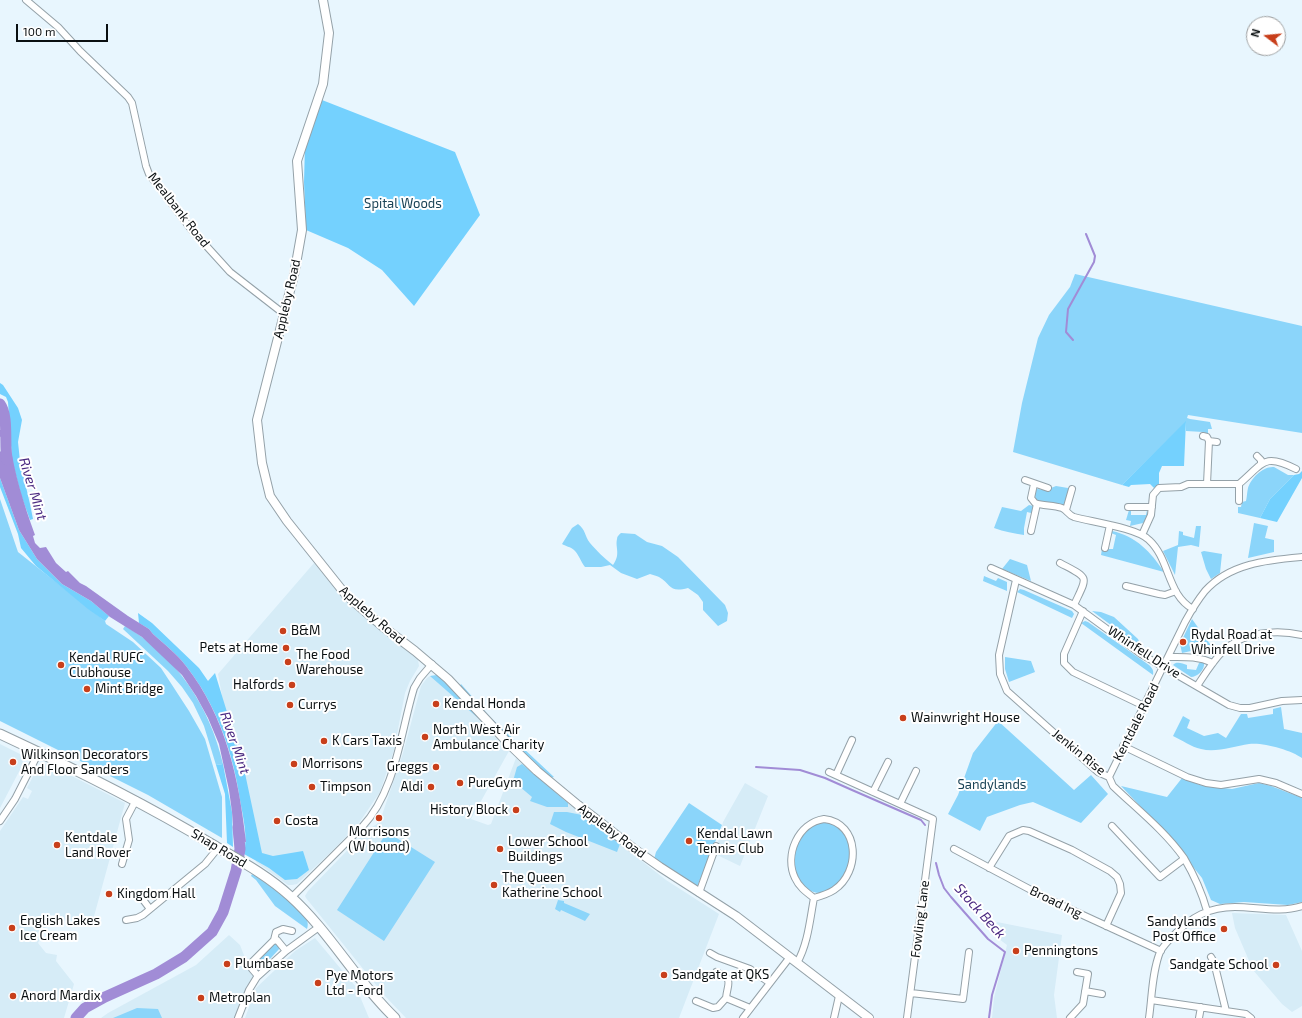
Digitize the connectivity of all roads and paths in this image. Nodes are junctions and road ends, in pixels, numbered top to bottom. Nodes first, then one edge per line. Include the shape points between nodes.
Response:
1 (26, 0) edge
2 (324, 0) edge
3 (284, 314) junction
4 (1203, 436) dead end
5 (1209, 441) junction
6 (1218, 442) dead end
7 (1257, 456) dead end
8 (1261, 463) junction
9 (1296, 469) dead end
10 (1025, 480) dead end
11 (1034, 484) junction
12 (1207, 484) junction
13 (1239, 484) junction
14 (1048, 488) dead end
15 (1072, 489) dead end
16 (1239, 501) dead end
17 (1037, 504) junction
18 (1128, 507) dead end
19 (1152, 507) junction
20 (1066, 510) junction
21 (1110, 525) junction
22 (1031, 531) dead end
23 (1142, 535) junction
24 (1105, 548) dead end
25 (1302, 557) edge
26 (1060, 563) dead end
27 (991, 568) dead end
28 (1016, 580) junction
29 (1126, 586) dead end
30 (1176, 591) junction
31 (1074, 605) junction
32 (1193, 609) junction
33 (1083, 611) junction
34 (1302, 635) edge
35 (1168, 657) junction
36 (1213, 663) junction
37 (432, 664) junction
38 (1163, 667) junction
39 (1197, 686) junction
40 (1302, 700) edge
41 (1144, 706) junction
42 (0, 734) edge
43 (852, 740) dead end
44 (1123, 746) junction
45 (39, 752) junction
46 (888, 762) dead end
47 (916, 771) dead end
48 (829, 772) dead end
49 (836, 775) junction
50 (1109, 777) junction
51 (874, 792) junction
52 (1302, 794) edge
53 (136, 800) junction
54 (900, 804) junction
55 (0, 821) edge
56 (1112, 826) dead end
57 (716, 846) dead end
58 (218, 848) junction
59 (954, 849) dead end
60 (1184, 859) junction
61 (122, 864) dead end
62 (990, 868) junction
63 (699, 893) junction
64 (292, 898) junction
65 (814, 898) junction
66 (144, 901) dead end
67 (1302, 906) edge
68 (150, 909) junction
69 (1207, 911) junction
70 (126, 920) dead end
71 (1106, 926) junction
72 (320, 927) junction
73 (292, 931) dead end
74 (274, 940) junction
75 (286, 950) junction
76 (1161, 951) junction
77 (969, 952) dead end
78 (710, 953) dead end
79 (1211, 956) dead end
80 (790, 957) junction
81 (797, 963) junction
82 (716, 972) dead end
83 (1077, 972) dead end
84 (258, 976) junction
85 (770, 983) junction
86 (1085, 992) junction
87 (911, 993) junction
88 (1102, 994) dead end
89 (839, 996) junction
90 (726, 998) junction
91 (1151, 1000) junction
92 (696, 1001) dead end
93 (1200, 1007) junction
94 (750, 1008) junction
95 (1226, 1011) junction
96 (238, 1018) edge
97 (395, 1018) edge
98 (743, 1018) edge
99 (834, 1018) edge
100 (869, 1018) edge
101 (907, 1018) edge
102 (1070, 1018) edge
103 (1149, 1018) edge
104 (1199, 1018) edge
105 (1251, 1018) edge

1 - 3 street, Mealbank Road via 58,27 128,96 132,103 149,174 191,229 230,272
2 - 3 main road, Appleby Road via 329,33 323,84 297,160 302,230
3 - 37 main road, Appleby Road via 257,420 262,463 270,496 346,595
4 - 5 street
5 - 6 street
5 - 12 street
7 - 8 street
8 - 9 street via 1275,460
8 - 13 street
10 - 11 street
11 - 14 street
11 - 17 street via 1031,498
12 - 13 street
12 - 19 street via 1159,488 1153,495
13 - 16 street
15 - 20 street
17 - 20 street
17 - 22 street
18 - 19 street
19 - 23 street
20 - 21 street via 1069,515
21 - 23 street
21 - 24 street
23 - 30 street via 1157,549
25 - 32 street, Kentdale Road via 1252,563 1236,569 1207,590
26 - 31 street via 1084,578 1085,582
27 - 28 street, Whinfell Drive
28 - 31 street, Whinfell Drive
28 - 50 street, Jenkin Rise via 999,655 1000,674 1007,691 1098,772
29 - 30 street via 1159,594 1171,594
30 - 32 street via 1181,600
31 - 33 street, Whinfell Drive
32 - 35 street, Kentdale Road
33 - 38 street, Whinfell Drive
33 - 41 street via 1064,654 1064,663 1074,672
34 - 36 street via 1273,632 1247,638 1233,644
35 - 36 street via 1190,656
35 - 38 street, Kentdale Road
36 - 39 street
37 - 63 main road, Appleby Road via 460,690 510,745 553,785 633,848
37 - 64 street via 414,688 396,758 378,807 369,820
38 - 39 street, Whinfell Drive
38 - 41 street, Kentdale Road
39 - 40 street, Whinfell Drive via 1240,708
41 - 44 street, Kentdale Road
42 - 45 highway, Shap Road
43 - 49 street
44 - 50 street, Kentdale Road
44 - 52 street via 1187,777 1206,783 1221,785 1259,779
45 - 53 highway, Shap Road
45 - 55 street via 15,799
46 - 51 street
47 - 54 street
48 - 49 street
49 - 51 street
50 - 60 street, Jenkin Rise via 1113,786 1169,840
51 - 54 street
53 - 58 highway, Shap Road
53 - 61 street via 126,819 129,840
54 - 87 street, Fowling Lane via 933,819
56 - 60 street via 1160,877
57 - 63 street
58 - 64 highway, Shap Road via 270,880
58 - 68 street via 205,864
59 - 62 street, Broad Ing
60 - 69 street, Jenkin Rise via 1200,889
62 - 71 street, Broad Ing
62 - 71 street via 1009,836 1023,830 1072,850 1117,877 1121,893
63 - 80 main road, Appleby Road via 736,916
64 - 72 highway, Shap Road
65 - 65 street via 835,890 849,873 852,861 852,843 849,835 844,828 829,820 818,820 806,827 793,849 792,869 795,879 802,889
65 - 81 street via 805,945
66 - 68 street
67 - 69 street via 1287,909 1235,907
68 - 70 street via 137,918
69 - 76 street via 1182,926
71 - 76 street, Broad Ing
72 - 75 street
72 - 97 highway, Shap Road
73 - 74 street via 283,929 276,932
74 - 75 street
74 - 84 street via 251,963
75 - 84 street
76 - 91 street
77 - 87 street via 963,999
78 - 85 street via 750,969
79 - 95 street
80 - 81 main road, Appleby Road
80 - 85 street
81 - 89 main road, Appleby Road
82 - 90 street via 729,980
83 - 86 street via 1088,974
84 - 96 street via 249,990
85 - 94 street
86 - 88 street
86 - 102 street via 1083,1004
87 - 101 street, Fowling Lane
89 - 99 street
89 - 100 main road, Appleby Road
90 - 92 street via 718,1007 713,1008
90 - 94 street
91 - 93 street
91 - 103 street
93 - 95 street
93 - 104 street
94 - 98 street
95 - 105 street via 1246,1014

